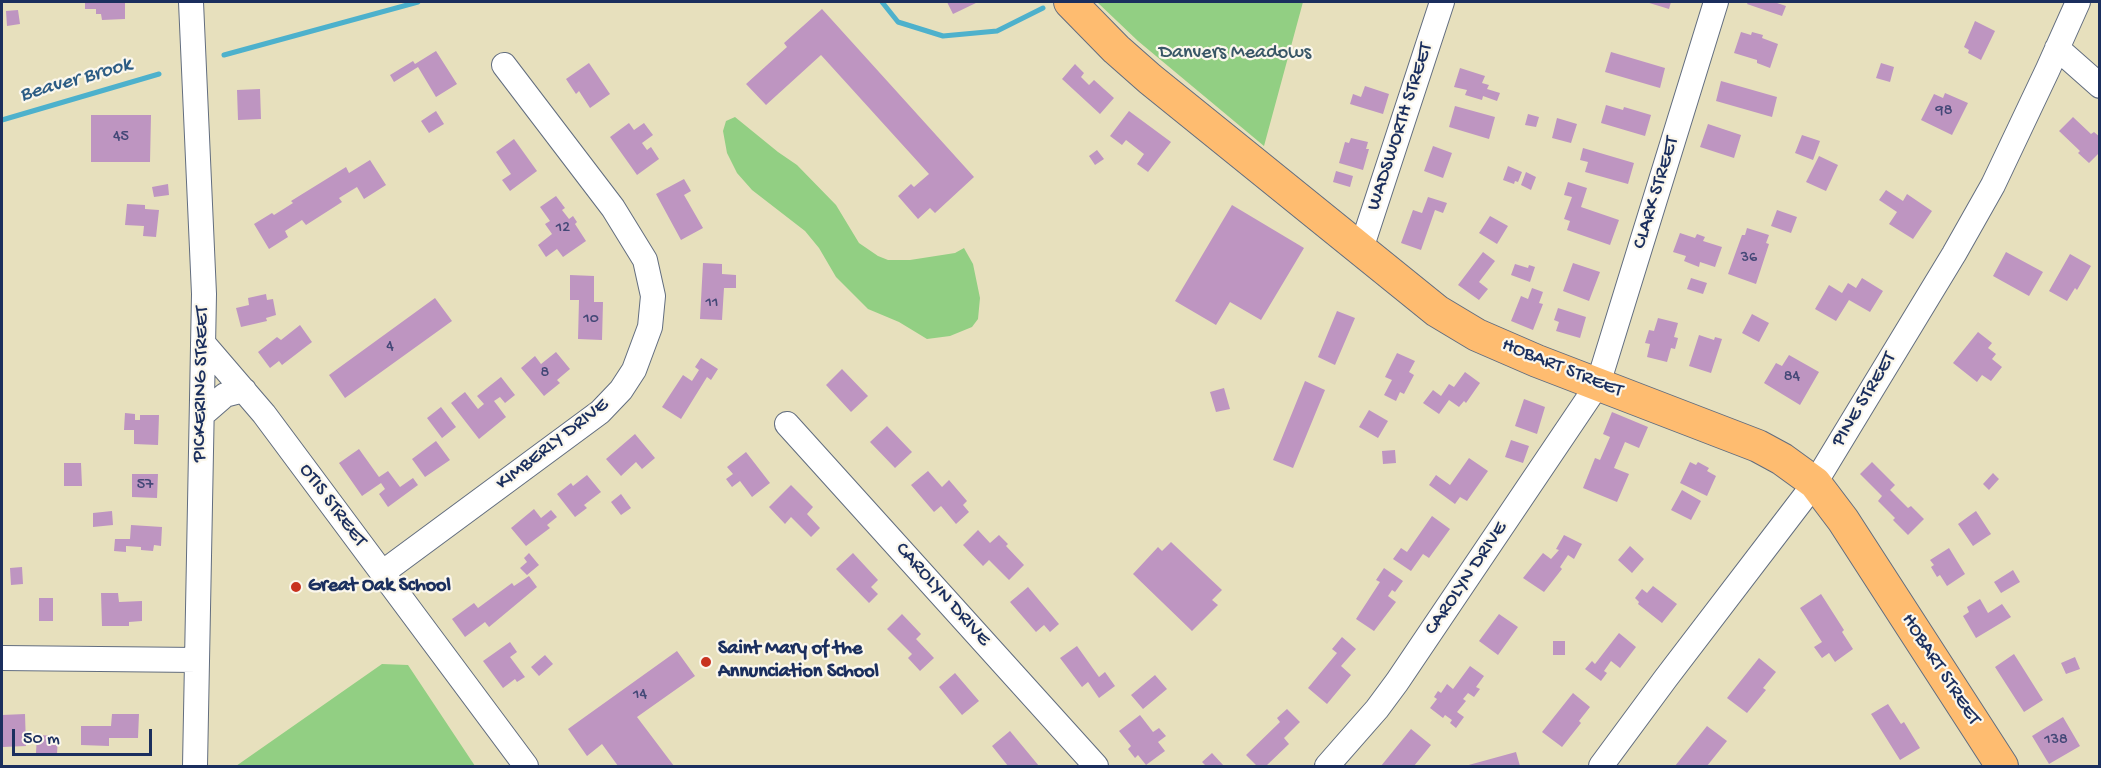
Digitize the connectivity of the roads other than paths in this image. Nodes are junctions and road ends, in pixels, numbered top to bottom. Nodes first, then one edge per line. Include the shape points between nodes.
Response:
1 (191, 2) edge
2 (1070, 2) edge
3 (1442, 2) edge
4 (1716, 2) edge
5 (2078, 2) edge
6 (2057, 48) junction
7 (504, 65) dead end
8 (2100, 86) edge
9 (1360, 252) junction
10 (203, 343) junction
11 (1598, 384) junction
12 (244, 390) junction
13 (202, 415) junction
14 (787, 424) dead end
15 (1815, 483) junction
16 (382, 573) junction
17 (2, 658) edge
18 (197, 660) junction
19 (195, 766) edge
20 (526, 766) edge
21 (1096, 766) edge
22 (1327, 766) edge
23 (1601, 766) edge
24 (2002, 766) edge

1 - 10 street, PICKERING STREET
2 - 9 main road, HOBART STREET via 1150,79
3 - 9 street, WADSWORTH STREET
4 - 11 street, CLARK STREET
5 - 6 street, PINE STREET
6 - 8 street
6 - 15 street, PINE STREET via 1993,185
7 - 16 street, KIMBERLY DRIVE via 613,208 645,260 652,296 650,327 634,370 600,412
9 - 11 main road, HOBART STREET via 1457,324
10 - 12 street, OTIS STREET
10 - 13 street, PICKERING STREET
11 - 15 main road, HOBART STREET via 1758,446
11 - 22 street, CAROLYN DRIVE via 1397,682
12 - 13 street via 225,395
12 - 16 street, OTIS STREET
13 - 18 street, PICKERING STREET
14 - 21 street, CAROLYN DRIVE
15 - 23 street, PINE STREET
15 - 24 main road, HOBART STREET
16 - 20 street, OTIS STREET
17 - 18 street
18 - 19 street, PICKERING STREET

